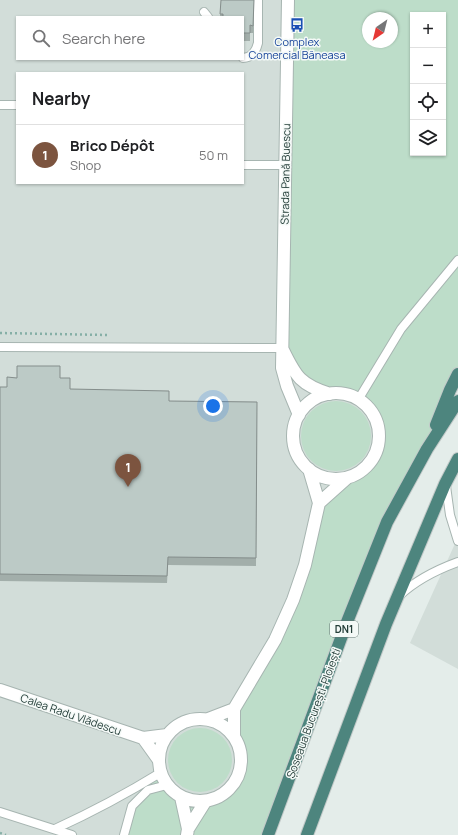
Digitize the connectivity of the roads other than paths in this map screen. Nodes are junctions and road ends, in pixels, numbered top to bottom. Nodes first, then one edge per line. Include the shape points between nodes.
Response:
1 (258, 0) edge
2 (288, 0) edge
3 (244, 58) edge
4 (0, 105) edge
5 (16, 105) edge
6 (244, 165) edge
7 (285, 165) junction
8 (458, 260) edge
9 (0, 347) edge
10 (282, 348) junction
11 (458, 374) edge
12 (330, 394) junction
13 (358, 400) junction
14 (458, 401) edge
15 (299, 415) junction
16 (427, 449) junction
17 (456, 464) edge
18 (309, 469) junction
19 (347, 478) junction
20 (445, 484) junction
21 (319, 502) junction
22 (458, 541) edge
23 (458, 562) edge
24 (396, 600) junction
25 (0, 690) edge
26 (234, 709) junction
27 (208, 719) junction
28 (167, 735) junction
29 (234, 736) junction
30 (143, 738) junction
31 (158, 759) junction
32 (160, 773) junction
33 (167, 785) junction
34 (181, 797) junction
35 (205, 802) junction
36 (0, 812) edge
37 (55, 829) junction
38 (188, 832) edge
39 (308, 832) edge
40 (72, 835) edge
41 (124, 835) edge
42 (267, 835) edge

1 - 3 lane via 258,43 252,55
2 - 7 street, Strada Pană Buescu
4 - 5 lane
6 - 7 lane
7 - 10 street, Strada Pană Buescu
8 - 13 lane via 402,330
9 - 10 lane
10 - 12 street, Strada Pană Buescu via 299,378 313,389
10 - 15 street, Strada Pană Buescu via 284,377
11 - 16 highway, DN1
12 - 13 street via 345,395
12 - 15 street via 307,405
13 - 19 street via 374,417 379,439 377,449 368,465 359,473
14 - 16 highway, Șoseaua București-Ploiești / DN1
15 - 18 street via 294,426 293,438 301,461
16 - 42 highway, Șoseaua București-Ploiești / DN1 via 400,495 375,548
17 - 20 highway
18 - 19 street via 320,476 333,479
18 - 21 street
19 - 21 street
20 - 22 lane via 450,515
20 - 24 highway
21 - 26 street via 305,565 293,600 275,640
23 - 24 lane via 422,578
24 - 39 highway
25 - 30 street, Calea Radu Vlădescu
26 - 27 street
26 - 29 street
27 - 28 street via 185,722
27 - 29 street via 224,726
28 - 30 street, Calea Radu Vlădescu
28 - 31 street
29 - 35 street via 242,760 240,773 235,784 222,796
30 - 31 street
31 - 32 street
32 - 33 street
32 - 37 lane via 112,802
33 - 34 street
33 - 41 lane via 148,790 132,806
34 - 35 street
34 - 38 street
35 - 38 street
36 - 37 lane
37 - 40 lane

